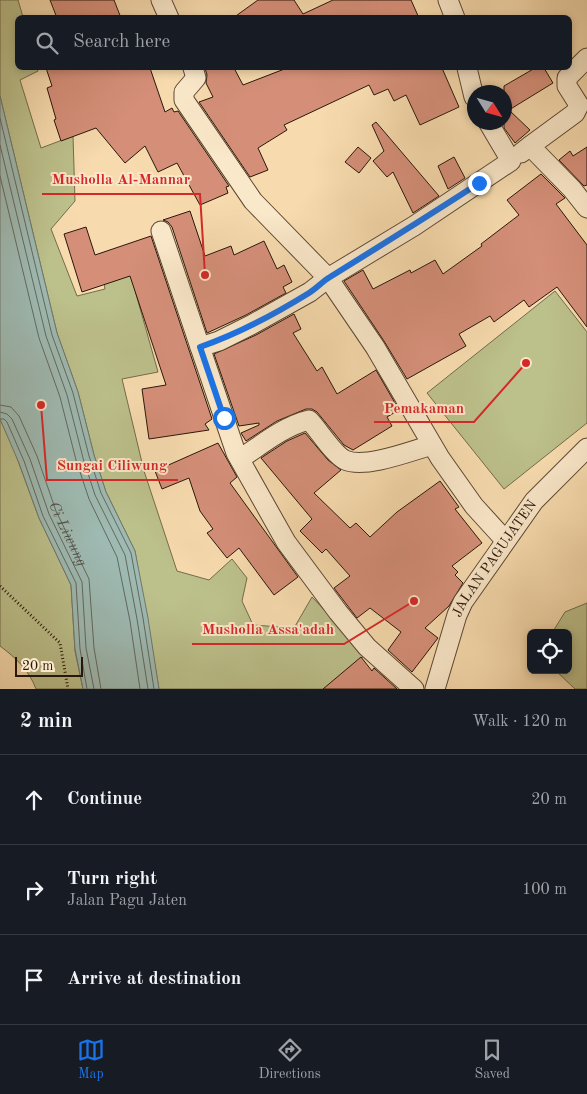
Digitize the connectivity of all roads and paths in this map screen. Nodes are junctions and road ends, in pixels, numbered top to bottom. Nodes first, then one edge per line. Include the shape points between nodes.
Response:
1 (161, 0) edge
2 (448, 0) edge
3 (168, 15) edge
4 (454, 15) edge
5 (587, 58) edge
6 (194, 70) edge
7 (467, 70) edge
8 (471, 85) edge
9 (493, 130) edge
10 (530, 146) junction
11 (511, 161) junction
12 (587, 208) edge
13 (162, 231) dead end
14 (328, 278) junction
15 (200, 347) junction
16 (432, 445) junction
17 (587, 448) edge
18 (240, 459) junction
19 (505, 540) junction
20 (0, 586) edge
21 (68, 689) edge
22 (414, 689) edge
23 (435, 689) edge

1 - 3 street
2 - 4 street
5 - 10 street via 566,78 566,86 579,105 575,113
6 - 14 street via 196,78 184,92 184,100 253,201
7 - 8 street
9 - 11 street
10 - 11 street
10 - 12 street
11 - 14 street via 414,226
13 - 15 street
14 - 15 street via 310,292 251,325
14 - 16 street via 375,347
15 - 18 street
16 - 18 street via 365,463 345,460 309,420 299,422
16 - 19 street via 474,506
17 - 19 street, JALAN PAGUJATEN via 534,501
18 - 22 street via 299,561 367,647
19 - 23 street, JALAN PAGUJATEN via 463,602
20 - 21 path via 60,643

